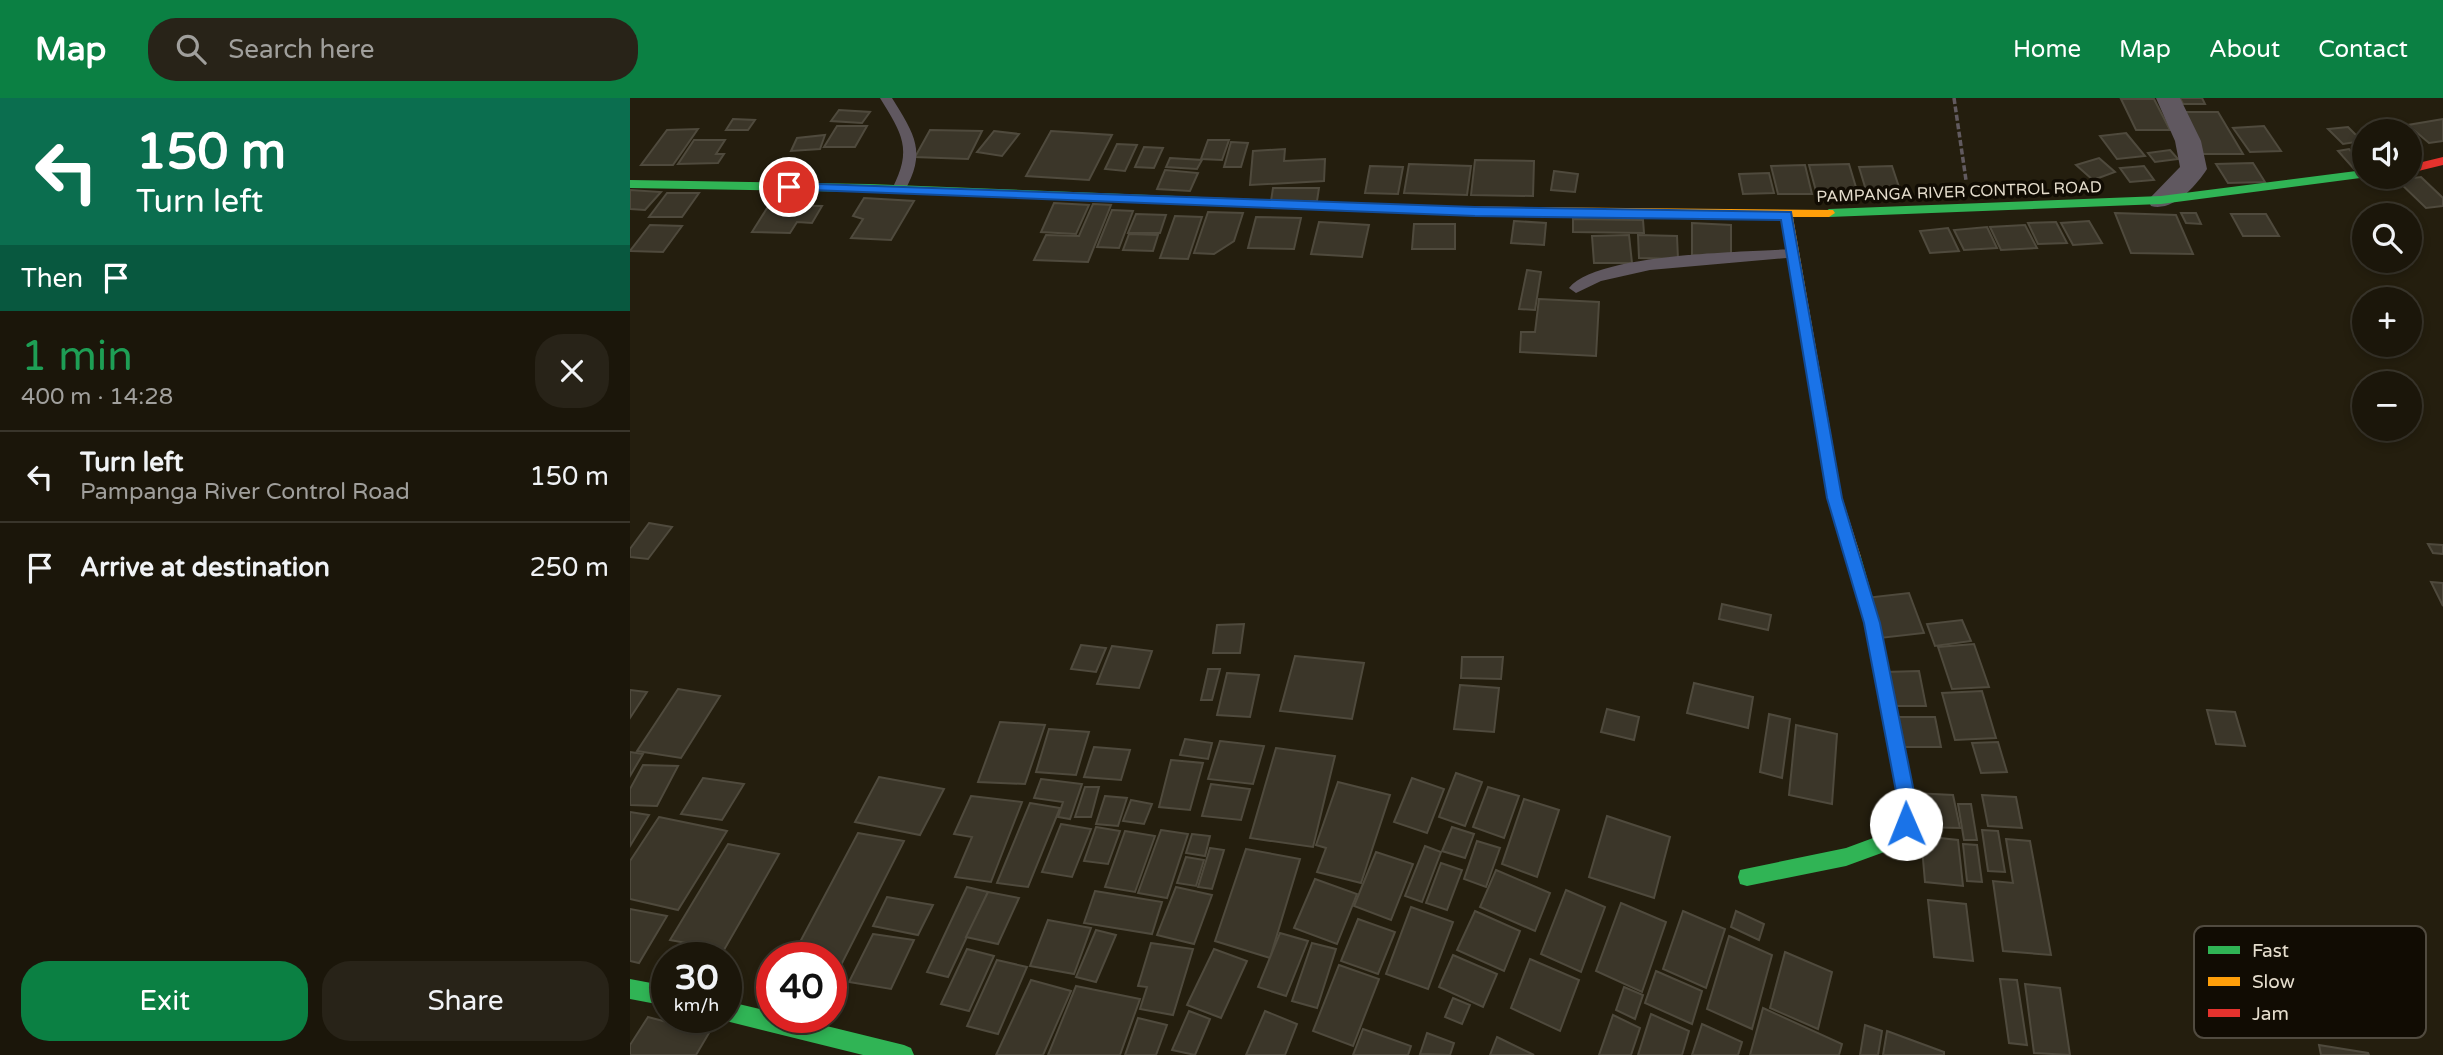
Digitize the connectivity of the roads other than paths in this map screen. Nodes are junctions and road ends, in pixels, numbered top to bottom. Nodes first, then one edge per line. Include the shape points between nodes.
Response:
1 (886, 98) edge
2 (2168, 98) edge
3 (2443, 161) edge
4 (2422, 166) edge
5 (2352, 176) edge
6 (630, 184) edge
7 (899, 189) junction
8 (2161, 200) junction
9 (1787, 215) junction
10 (1793, 254) junction
11 (1576, 288) dead end
12 (1747, 877) dead end
13 (630, 989) edge
14 (651, 993) edge
15 (742, 1015) edge
16 (904, 1055) edge

1 - 7 lane via 911,153
2 - 8 street via 2188,141 2194,169
3 - 4 street
5 - 8 street, PAMPANGA RIVER CONTROL ROAD
6 - 7 street, PAMPANGA RIVER CONTROL ROAD
7 - 9 street, PAMPANGA RIVER CONTROL ROAD via 1475,212
8 - 9 street, PAMPANGA RIVER CONTROL ROAD
9 - 10 street
10 - 11 lane via 1646,265 1612,271
10 - 12 street via 1835,498 1872,623 1908,807 1898,838 1846,857
13 - 14 street
15 - 16 street

